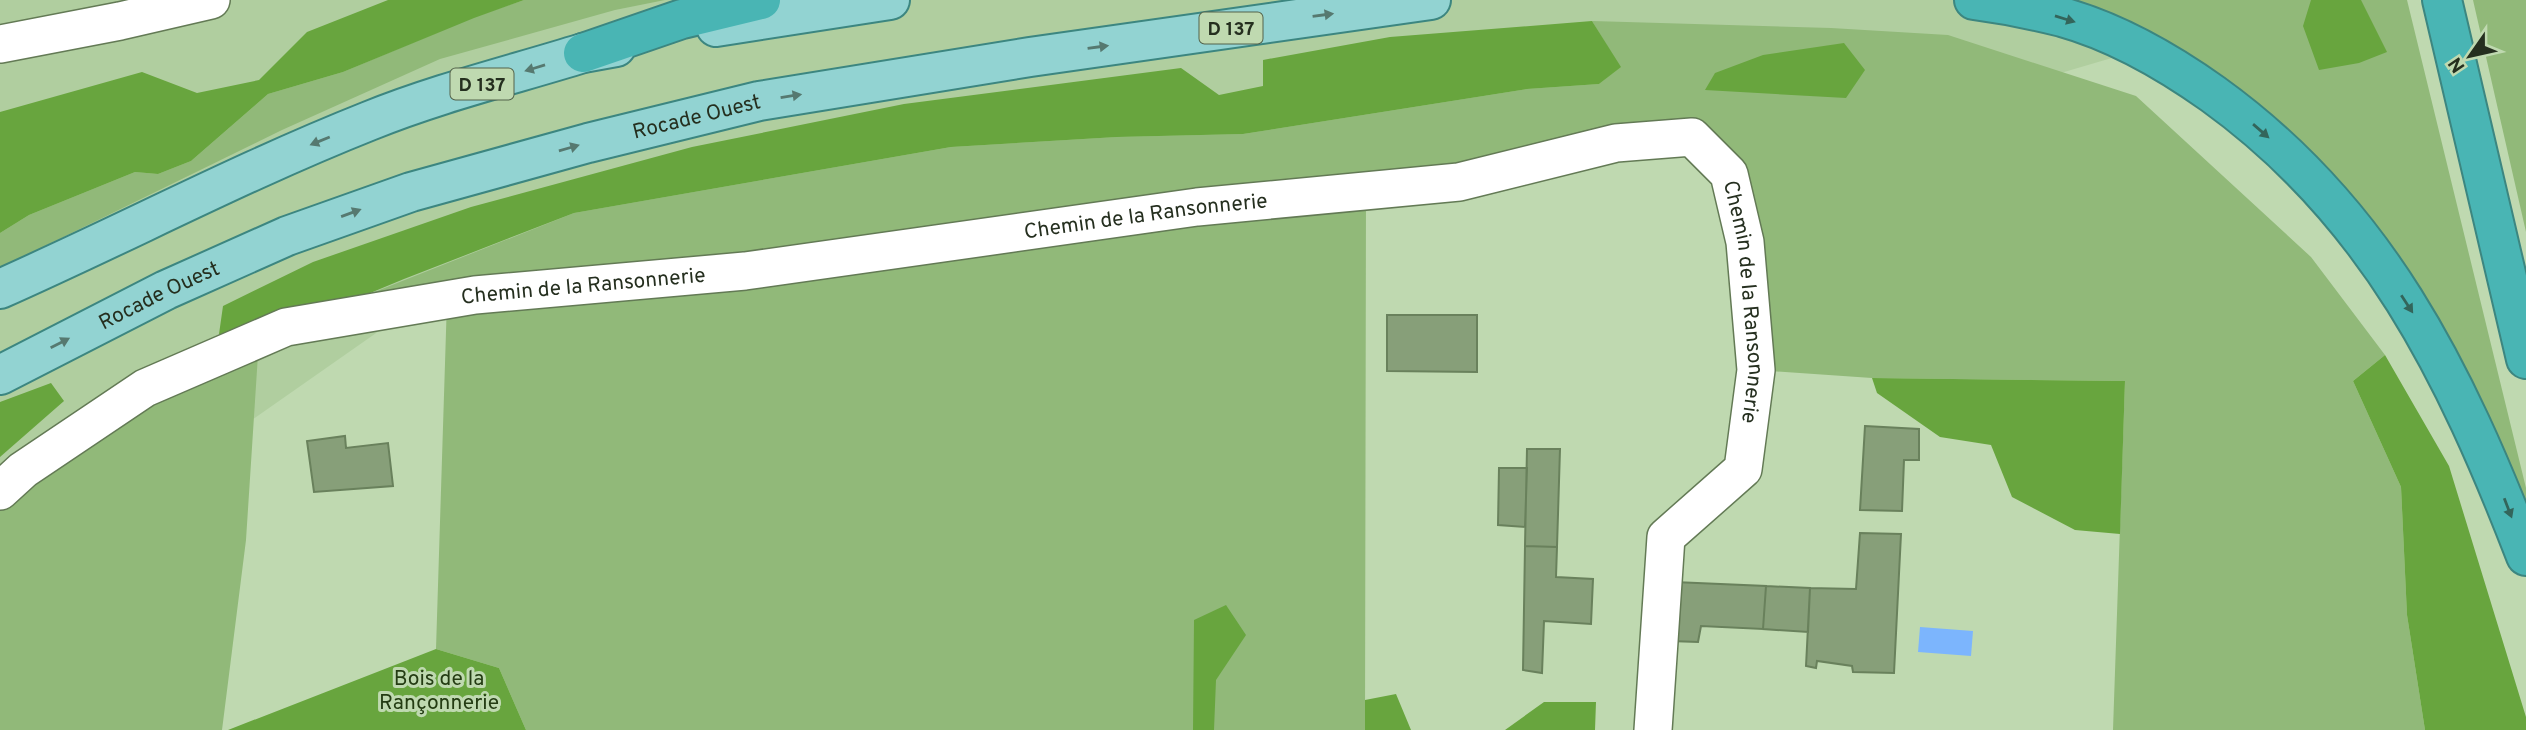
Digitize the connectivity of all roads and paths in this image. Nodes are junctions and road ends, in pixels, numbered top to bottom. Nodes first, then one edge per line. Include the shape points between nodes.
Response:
1 (211, 0) edge
2 (761, 0) edge
3 (890, 0) edge
4 (1431, 0) edge
5 (1974, 0) edge
6 (2442, 0) edge
7 (0, 44) edge
8 (583, 53) junction
9 (0, 289) edge
10 (2526, 359) edge
11 (0, 375) edge
12 (0, 491) edge
13 (2526, 555) edge
14 (1653, 730) edge

1 - 7 street
2 - 8 highway via 682,19
3 - 8 main road, D 137 via 747,21
11 -> 4 main road, Rocade Ouest / D 137 via 166,290 287,236 411,192 587,143 759,101
5 -> 13 highway via 2064,18 2155,57 2245,117 2290,156 2379,260 2419,323 2458,395
6 - 10 highway
8 -> 9 main road, D 137 via 372,120 273,160
12 - 14 street, Chemin de la Ransonnerie via 23,470 145,388 286,327 475,295 745,271 1197,207 1460,182 1616,143 1692,137 1729,174 1745,242 1756,370 1743,469 1666,537

